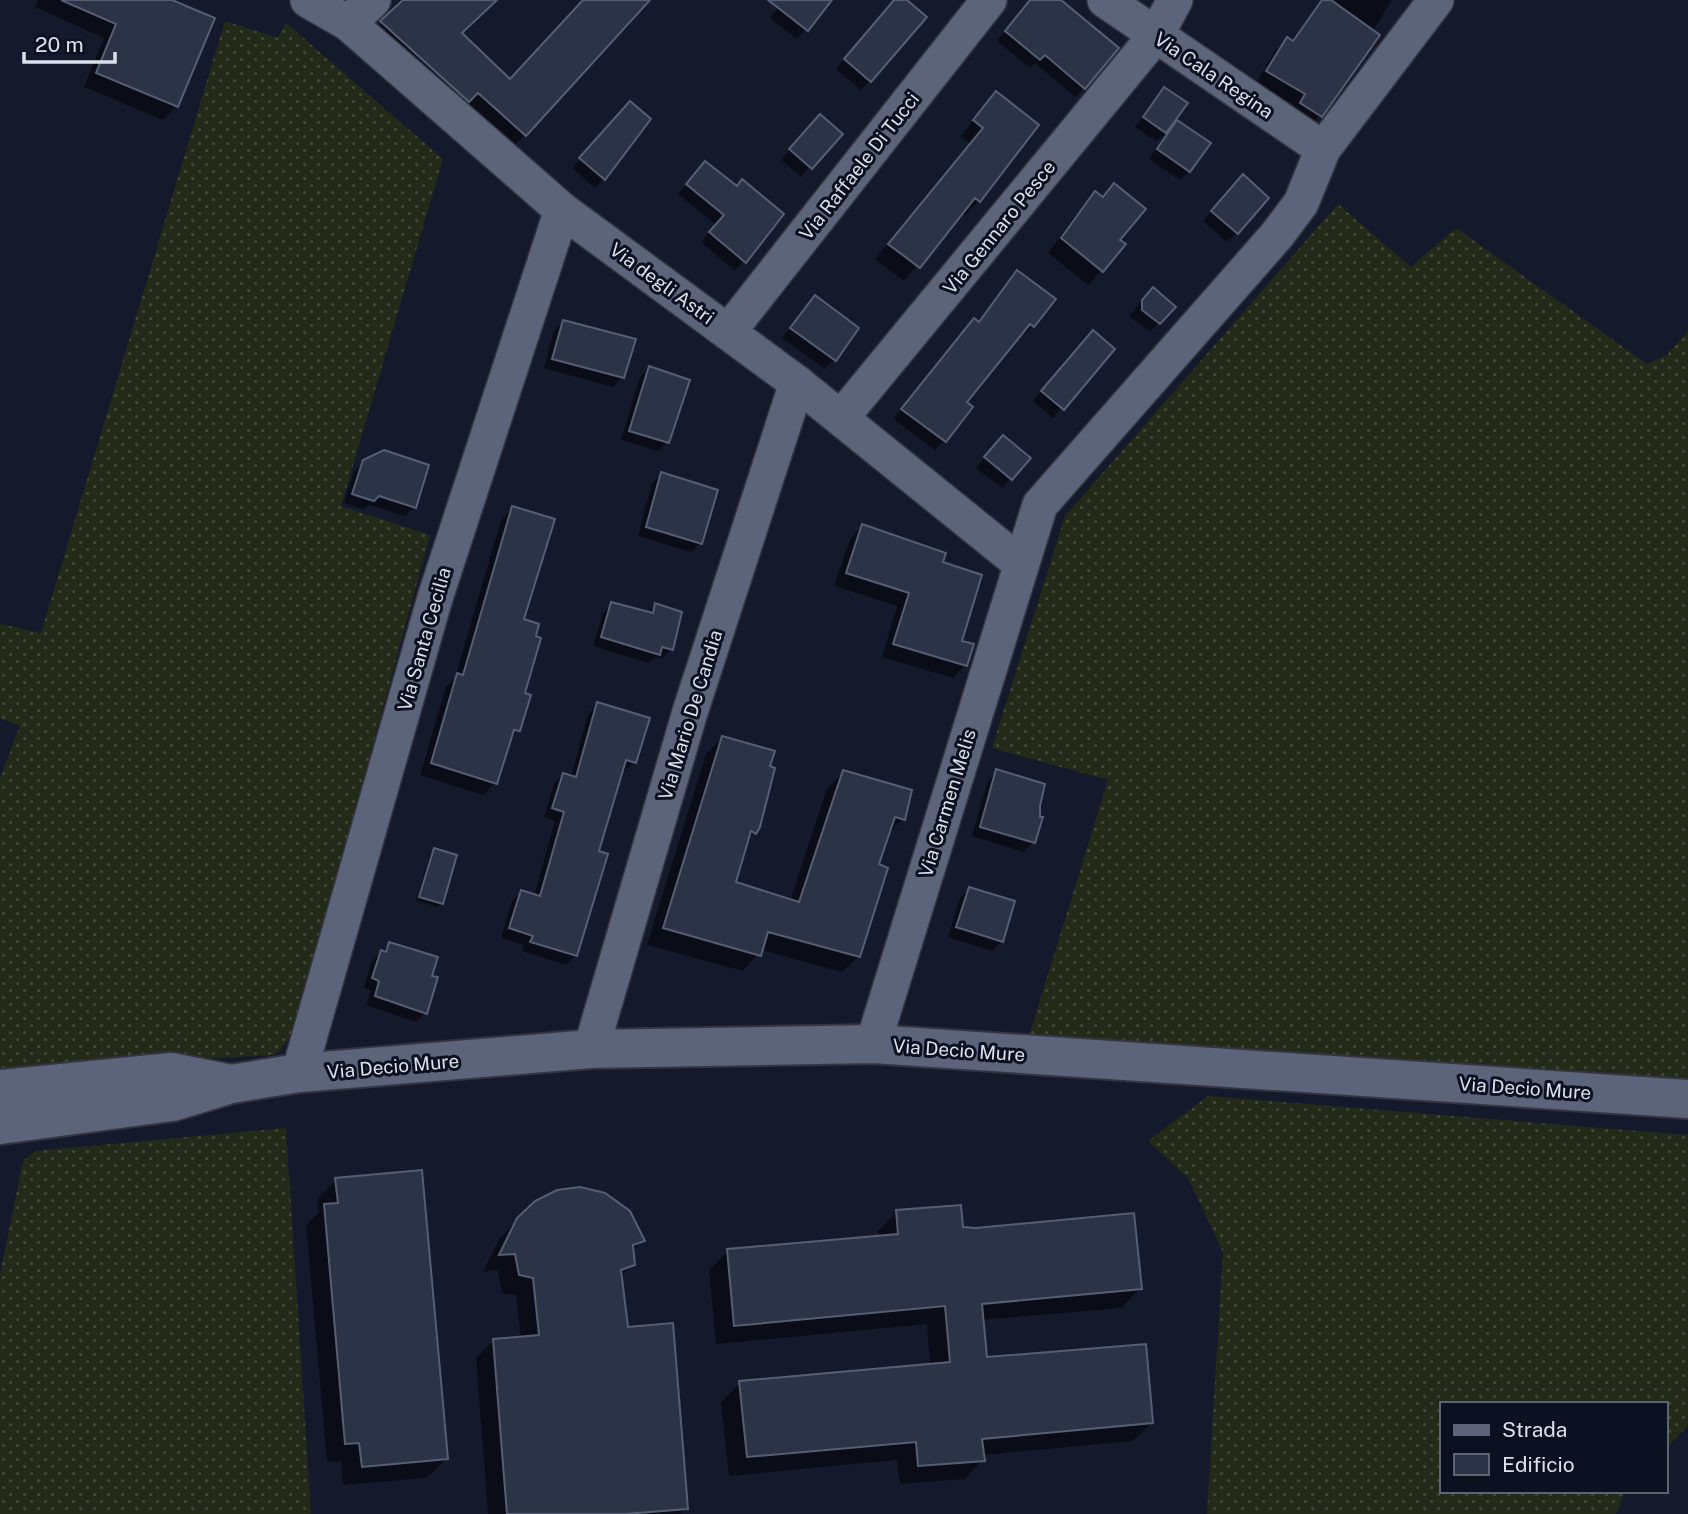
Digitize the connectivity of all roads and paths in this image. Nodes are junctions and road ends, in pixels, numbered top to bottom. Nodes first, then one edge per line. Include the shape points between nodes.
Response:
1 (308, 0) edge
2 (989, 0) edge
3 (1105, 0) edge
4 (1175, 0) edge
5 (1436, 0) edge
6 (360, 11) edge
7 (1156, 35) junction
8 (1323, 149) junction
9 (562, 210) junction
10 (728, 332) junction
11 (797, 383) junction
12 (841, 418) junction
13 (1020, 563) junction
14 (873, 1044) junction
15 (591, 1049) junction
16 (299, 1073) junction
17 (231, 1084) junction
18 (0, 1089) edge
19 (1688, 1099) edge
20 (0, 1125) edge

1 - 6 street, Via degli Astri
2 - 10 street, Via Raffaele Di Tucci
3 - 7 street, Via Cala Regina
4 - 7 street, Via Gennaro Pesce
5 - 8 street, Via Carmen Melis
6 - 9 street, Via degli Astri
7 - 8 street, Via Cala Regina
7 - 12 street, Via Gennaro Pesce
8 - 13 street, Via Carmen Melis via 1301,202 1276,235 1040,505
9 - 10 street, Via degli Astri
9 - 16 street, Via Santa Cecilia via 435,598
10 - 11 street, Via degli Astri
11 - 12 street, Via degli Astri
11 - 15 street, Via Mario De Candia via 690,712
12 - 13 street, Via degli Astri
13 - 14 street, Via Carmen Melis
14 - 15 street, Via Decio Mure
14 - 19 street, Via Decio Mure
15 - 16 street, Via Decio Mure
16 - 17 street, Via Decio Mure
17 - 18 street, Via Decio Mure via 171,1072
17 - 20 street, Via Decio Mure via 172,1102

